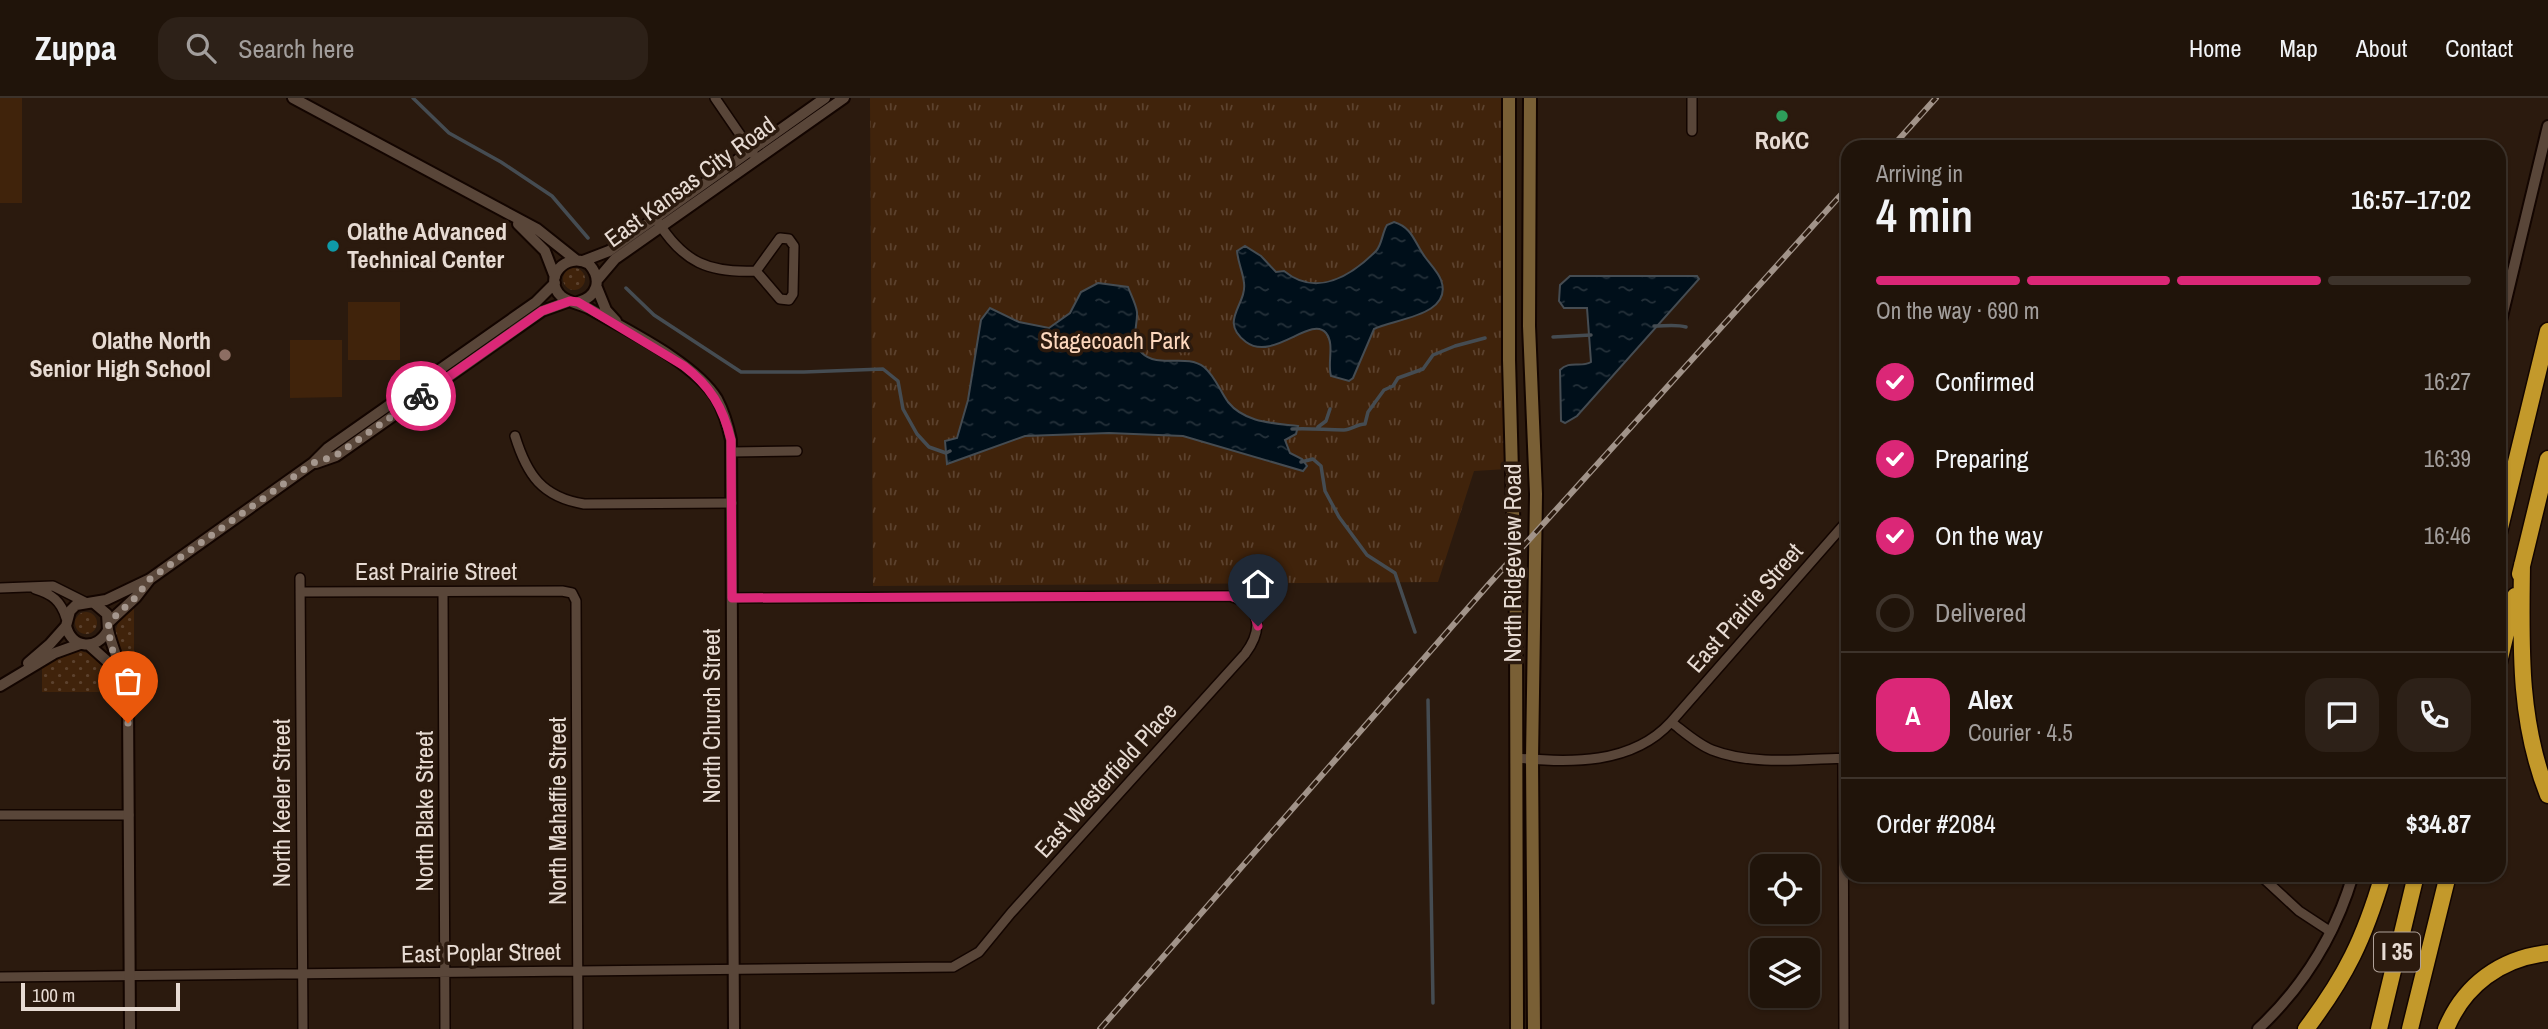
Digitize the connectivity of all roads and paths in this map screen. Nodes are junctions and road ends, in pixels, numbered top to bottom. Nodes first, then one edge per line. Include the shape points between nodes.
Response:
1 (293, 98) edge
2 (715, 98) edge
3 (825, 98) edge
4 (844, 98) edge
5 (1509, 98) edge
6 (1530, 98) edge
7 (1692, 98) edge
8 (2548, 126) edge
9 (1692, 131) dead end
10 (754, 155) junction
11 (506, 212) junction
12 (658, 222) junction
13 (580, 260) junction
14 (756, 271) junction
15 (555, 280) junction
16 (597, 283) junction
17 (2506, 300) edge
18 (574, 302) junction
19 (623, 328) junction
20 (2548, 331) edge
21 (514, 436) dead end
22 (797, 451) dead end
23 (732, 452) junction
24 (2548, 460) edge
25 (313, 463) junction
26 (732, 503) junction
27 (2506, 503) edge
28 (1841, 528) edge
29 (2522, 565) junction
30 (300, 578) dead end
31 (150, 579) junction
32 (0, 588) edge
33 (30, 588) junction
34 (300, 592) junction
35 (443, 592) junction
36 (572, 593) joint
37 (732, 598) junction
38 (90, 603) junction
39 (66, 622) junction
40 (108, 626) junction
41 (2506, 632) edge
42 (85, 645) junction
43 (123, 678) junction
44 (5, 682) edge
45 (1671, 722) junction
46 (1517, 758) junction
47 (1841, 758) edge
48 (1532, 760) junction
49 (2548, 794) edge
50 (0, 815) edge
51 (129, 815) junction
52 (1845, 882) edge
53 (2268, 882) edge
54 (2351, 882) edge
55 (2381, 882) edge
56 (2414, 882) edge
57 (2446, 882) edge
58 (2331, 932) junction
59 (2548, 953) edge
60 (962, 963) joint
61 (734, 969) junction
62 (578, 971) junction
63 (444, 972) junction
64 (302, 975) junction
65 (0, 977) edge
66 (130, 977) junction
67 (130, 1029) edge
68 (303, 1029) edge
69 (445, 1029) edge
70 (578, 1029) edge
71 (734, 1029) edge
72 (1517, 1029) edge
73 (1535, 1029) edge
74 (1844, 1029) edge
75 (2258, 1029) edge
76 (2306, 1029) edge
77 (2379, 1029) edge
78 (2410, 1029) edge
79 (2446, 1029) edge

1 - 11 street
2 - 10 street
3 - 10 street, East Kansas City Road
4 - 10 street, East Kansas City Road
5 - 46 main road, North Ridgeview Road
6 - 48 main road, North Ridgeview Road via 1529,326 1536,494
7 - 9 street
8 - 17 street
10 - 12 street, East Kansas City Road
11 - 13 street
11 - 15 street via 545,251
12 - 13 street, East Kansas City Road via 609,251
12 - 14 street via 678,249 701,265 723,271
12 - 16 street, East Kansas City Road via 615,259
13 - 15 street via 559,268
13 - 16 street via 595,270
14 - 14 street via 780,299 789,300 794,258 789,239 780,239
15 - 18 street via 562,297
15 - 25 street via 536,302
16 - 18 street via 592,295
16 - 19 street, North Church Street via 606,310
18 - 19 street, North Church Street
18 - 25 street via 542,311 335,456
19 - 23 street, North Church Street via 684,366 708,387 726,419
20 - 27 highway
21 - 26 street via 532,476 569,501
22 - 23 street
23 - 26 street, North Church Street
24 - 29 highway
25 - 31 street
26 - 37 street, North Church Street
28 - 45 street, East Prairie Street
29 - 41 highway
29 - 49 highway via 2524,708
30 - 34 street, North Keeler Street
31 - 38 street
31 - 40 street
32 - 33 street
33 - 38 street via 53,586
33 - 39 street via 54,596
34 - 35 street, East Prairie Street
34 - 64 street, North Keeler Street
35 - 36 street, East Prairie Street
35 - 63 street, North Blake Street
36 - 62 street, North Mahaffie Street via 576,601
37 - 60 street, East Westerfield Place via 1230,596 1254,612 1258,626 1245,654 979,952
37 - 61 street, North Church Street
38 - 39 street via 76,606
38 - 40 street via 102,608
39 - 42 street via 72,640
39 - 44 street via 50,644
40 - 42 street via 98,643
40 - 43 street
42 - 43 street
42 - 44 street via 55,653
43 - 51 street via 128,701
45 - 47 street via 1709,749 1733,756
45 - 48 street, East Prairie Street via 1640,746 1602,758
46 - 48 street, East Prairie Street
46 - 72 main road, North Ridgeview Road
48 - 73 main road, North Ridgeview Road
50 - 51 street
51 - 66 street
52 - 74 street
53 - 58 street
54 - 58 street
55 - 76 highway via 2353,959
56 - 77 highway, I 35
57 - 78 highway, I 35
58 - 75 street via 2302,982
59 - 79 highway via 2520,957 2479,980
60 - 61 street, East Poplar Street via 941,968
61 - 62 street, East Poplar Street
61 - 71 street, North Church Street
62 - 63 street, East Poplar Street
62 - 70 street, North Mahaffie Street
63 - 64 street, East Poplar Street
63 - 69 street, North Blake Street
64 - 66 street, East Poplar Street
64 - 68 street, North Keeler Street
65 - 66 street, East Poplar Street
66 - 67 street

